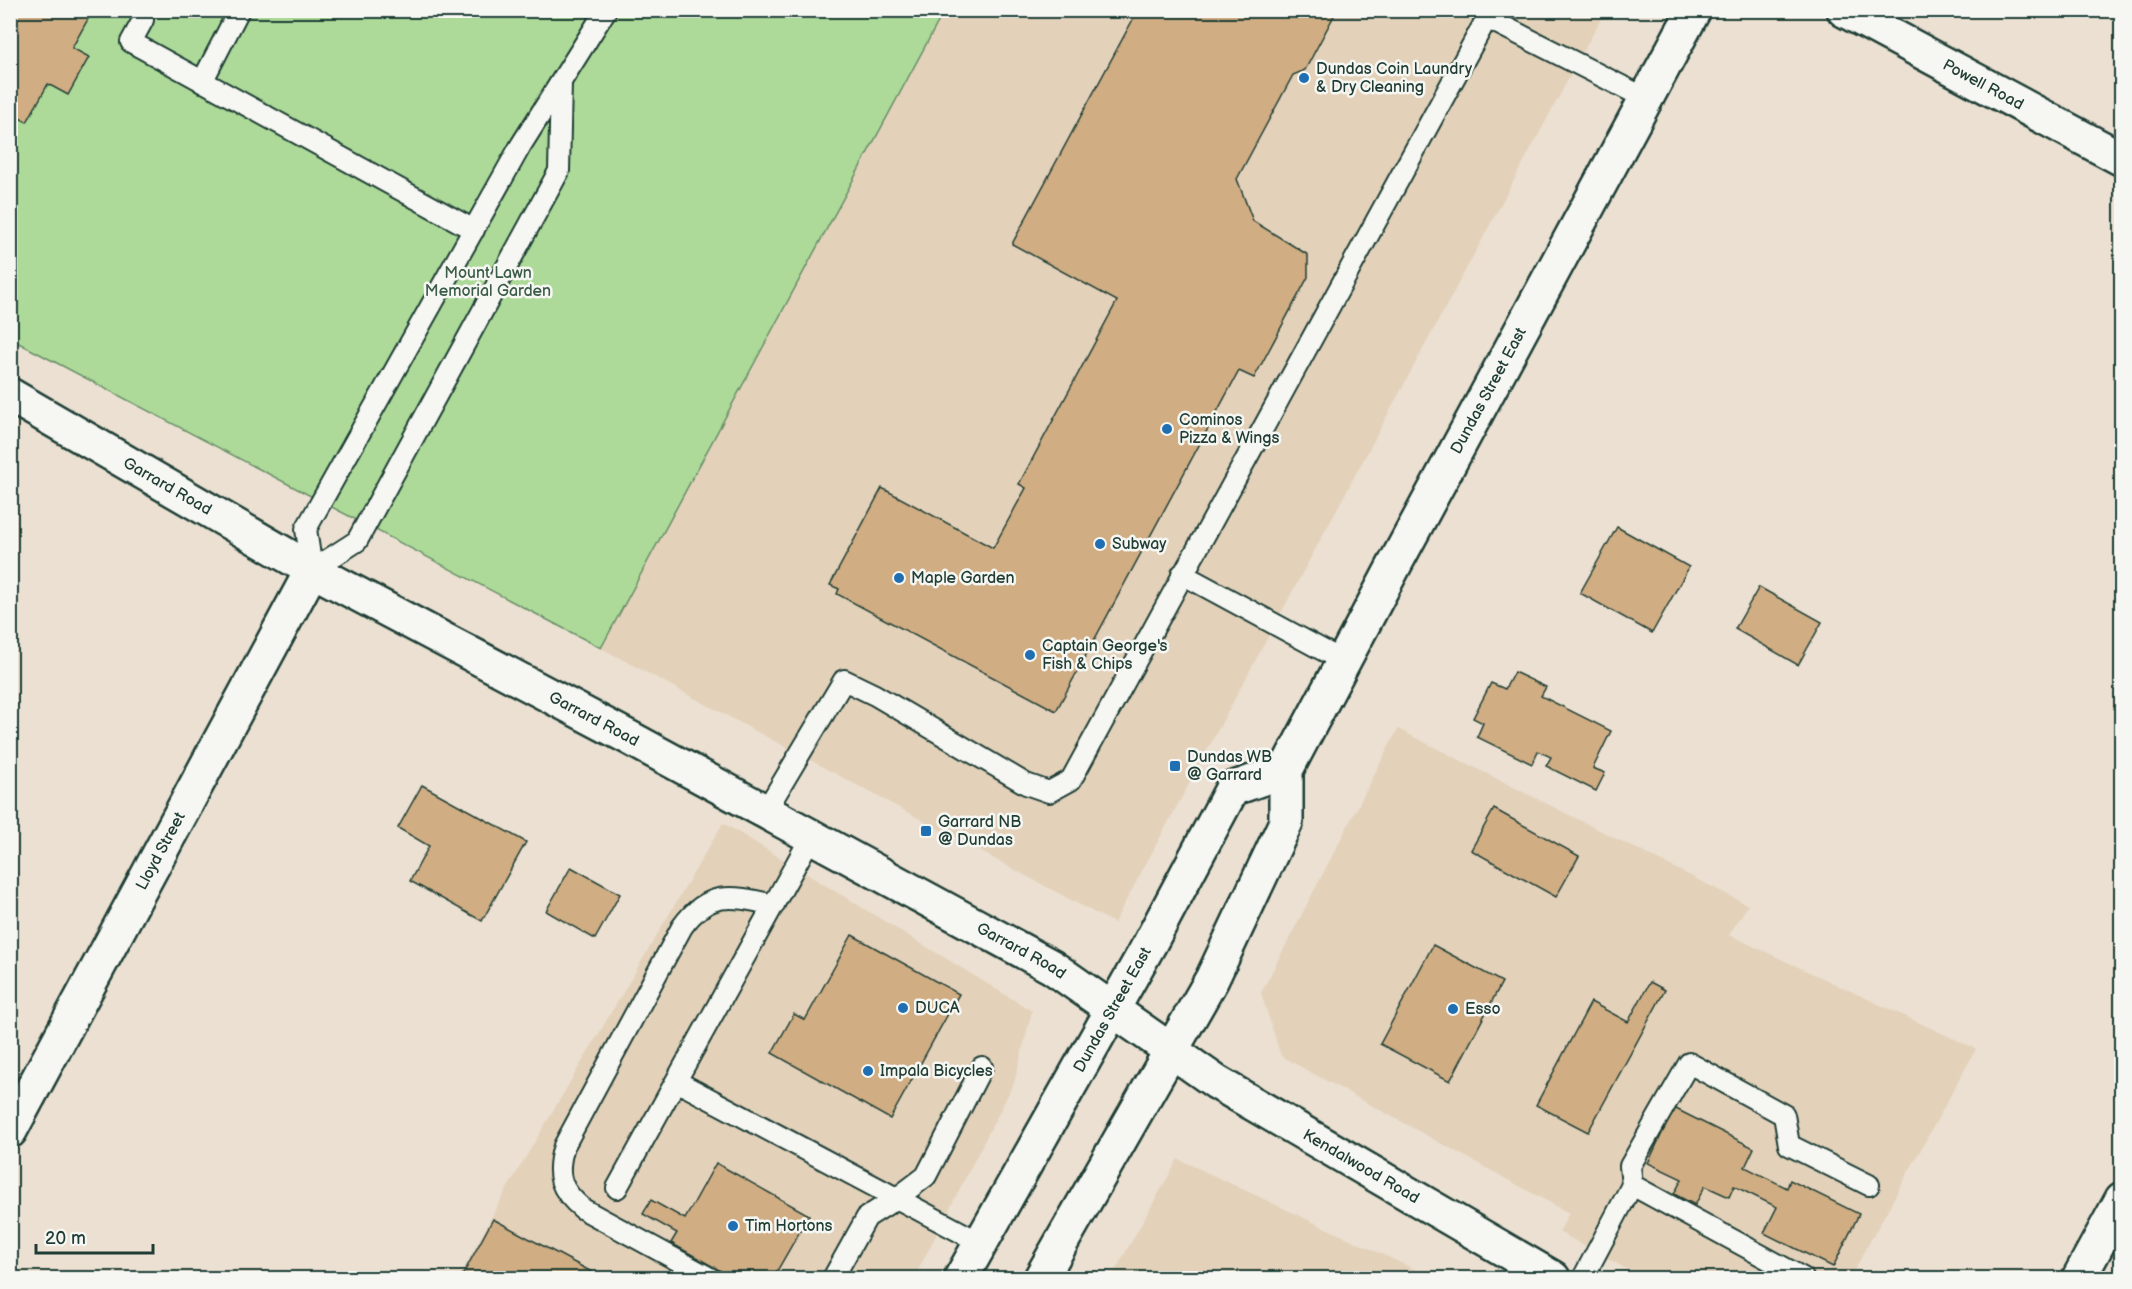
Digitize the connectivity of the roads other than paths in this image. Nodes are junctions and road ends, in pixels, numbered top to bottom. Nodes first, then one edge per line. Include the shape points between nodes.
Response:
1 (239, 10) edge
2 (606, 10) edge
3 (1694, 10) edge
4 (1844, 10) edge
5 (143, 20) dead end
6 (202, 81) junction
7 (561, 83) junction
8 (1647, 99) junction
9 (2121, 159) edge
10 (474, 230) junction
11 (10, 395) edge
12 (312, 570) junction
13 (1182, 574) junction
14 (1343, 661) junction
15 (1286, 770) junction
16 (765, 812) junction
17 (811, 837) junction
18 (774, 904) junction
19 (1113, 1009) junction
20 (1172, 1052) junction
21 (982, 1067) dead end
22 (676, 1081) junction
23 (10, 1131) edge
24 (1632, 1185) junction
25 (1869, 1185) dead end
26 (617, 1188) dead end
27 (897, 1198) junction
28 (2121, 1199) edge
29 (981, 1244) junction
30 (710, 1278) edge
31 (833, 1278) edge
32 (961, 1278) edge
33 (1041, 1278) edge
34 (1553, 1278) edge
35 (1583, 1278) edge
36 (1803, 1278) edge
37 (2079, 1278) edge

1 - 6 lane
2 - 7 lane
3 - 8 street, Dundas Street East
4 - 9 street, Powell Road
5 - 6 lane via 131,42
6 - 10 lane
7 - 10 lane
7 - 12 lane via 559,171 357,541
8 - 13 lane via 1487,18
8 - 14 street, Dundas Street East
10 - 12 lane via 306,529
11 - 12 street, Garrard Road
12 - 16 street, Garrard Road
12 - 23 street, Lloyd Street
13 - 14 lane
13 - 16 lane via 1071,780 1049,792 1026,784 875,694 844,680
14 - 15 street, Dundas Street East
15 - 19 street, Dundas Street East via 1232,789
15 - 20 street, Dundas Street East via 1286,822 1212,979
16 - 17 street, Garrard Road
17 - 18 lane
17 - 19 street, Garrard Road via 1052,967
18 - 22 lane
18 - 30 lane via 744,898 712,899 692,913 564,1146 558,1164 569,1198 583,1209
19 - 20 street, Garrard Road
19 - 29 street, Dundas Street East
20 - 33 street, Dundas Street East
20 - 34 street, Kendalwood Road
21 - 27 lane via 926,1176
22 - 26 lane
22 - 27 lane
24 - 25 lane via 1630,1166 1689,1063 1784,1115 1789,1145
24 - 35 lane
24 - 36 lane
27 - 29 lane
27 - 31 lane via 867,1217
28 - 37 street
29 - 32 street, Dundas Street East

